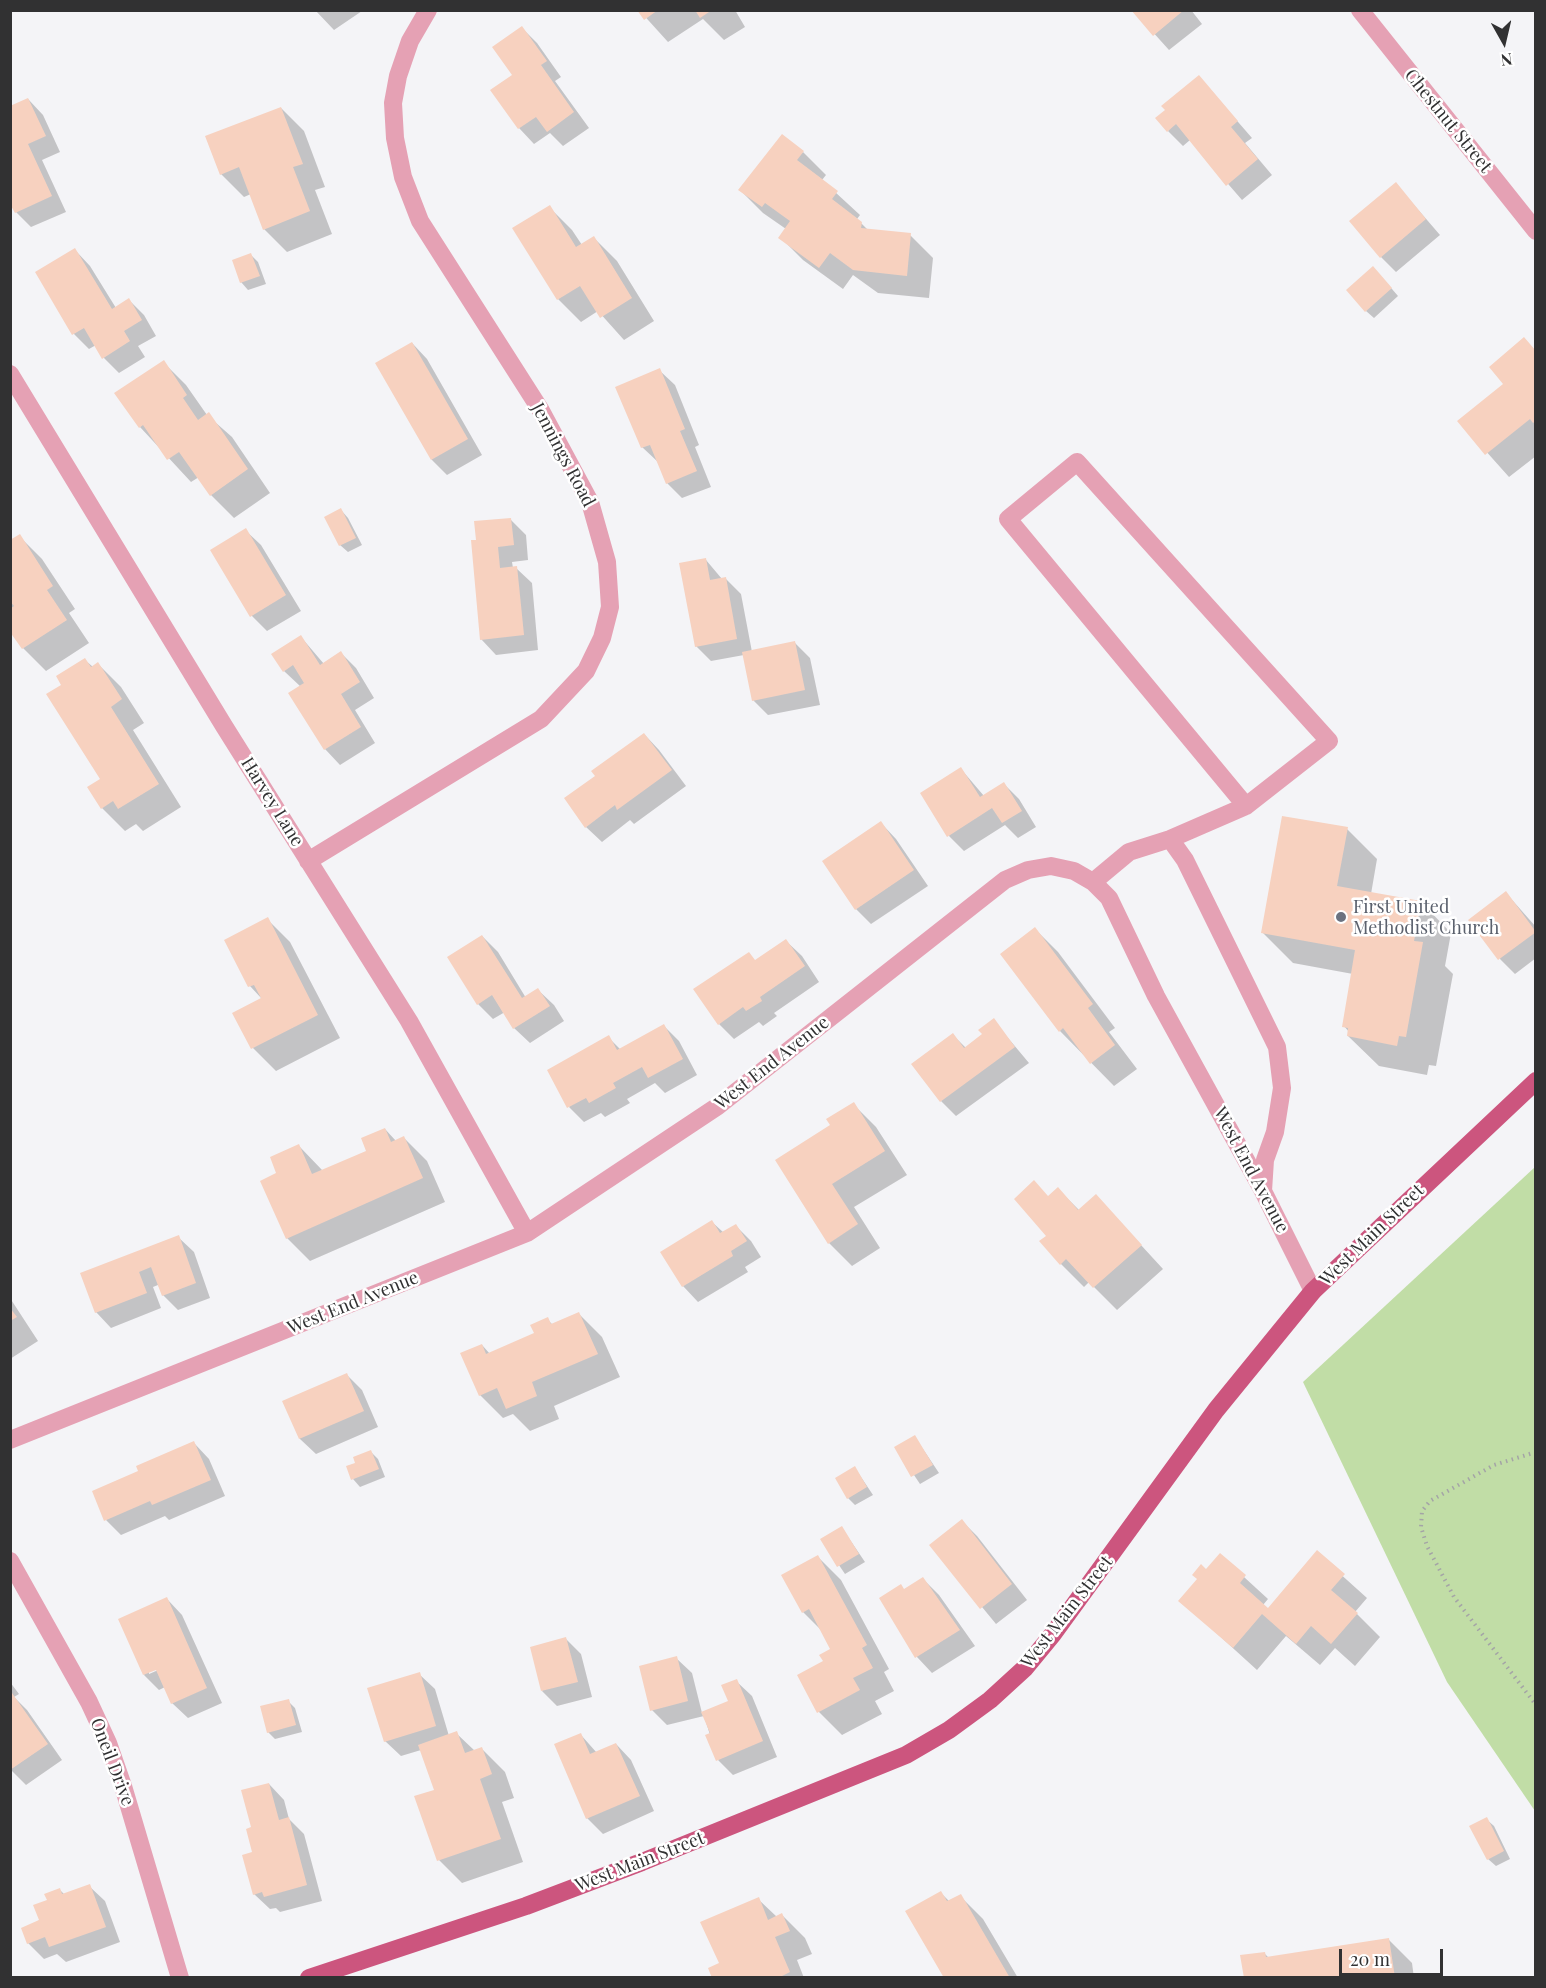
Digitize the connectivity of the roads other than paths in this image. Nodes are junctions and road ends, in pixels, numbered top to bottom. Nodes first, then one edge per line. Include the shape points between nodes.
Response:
1 (428, 10) edge
2 (1360, 10) edge
3 (1536, 231) edge
4 (10, 374) edge
5 (1246, 806) junction
6 (1170, 839) junction
7 (308, 861) junction
8 (1093, 882) junction
9 (1536, 1081) edge
10 (1263, 1191) junction
11 (527, 1233) junction
12 (1313, 1290) junction
13 (10, 1440) edge
14 (10, 1561) edge
15 (180, 1977) edge
16 (309, 1977) edge

1 - 7 street, Jennings Road via 410,41 393,103 403,177 420,221 540,409 590,502 607,562 609,607 602,638 585,671 541,719
2 - 3 street, Chestnut Street
4 - 7 street, Harvey Lane
5 - 5 street via 1329,741 1077,462 1008,519
5 - 6 street
6 - 8 street via 1129,852
6 - 10 street via 1185,860 1277,1047 1282,1088 1275,1132 1265,1160
7 - 11 street, Harvey Lane via 409,1021
8 - 10 street, West End Avenue via 1109,898 1156,996
8 - 11 street, West End Avenue via 1074,870 1051,866 1005,880 718,1106
9 - 12 main road, West Main Street
10 - 12 street, West End Avenue
11 - 13 street, West End Avenue
12 - 16 main road, West Main Street via 1216,1410 1053,1634 1007,1684 949,1730 906,1755 642,1862 526,1906
14 - 15 street, Oneil Drive via 108,1743

